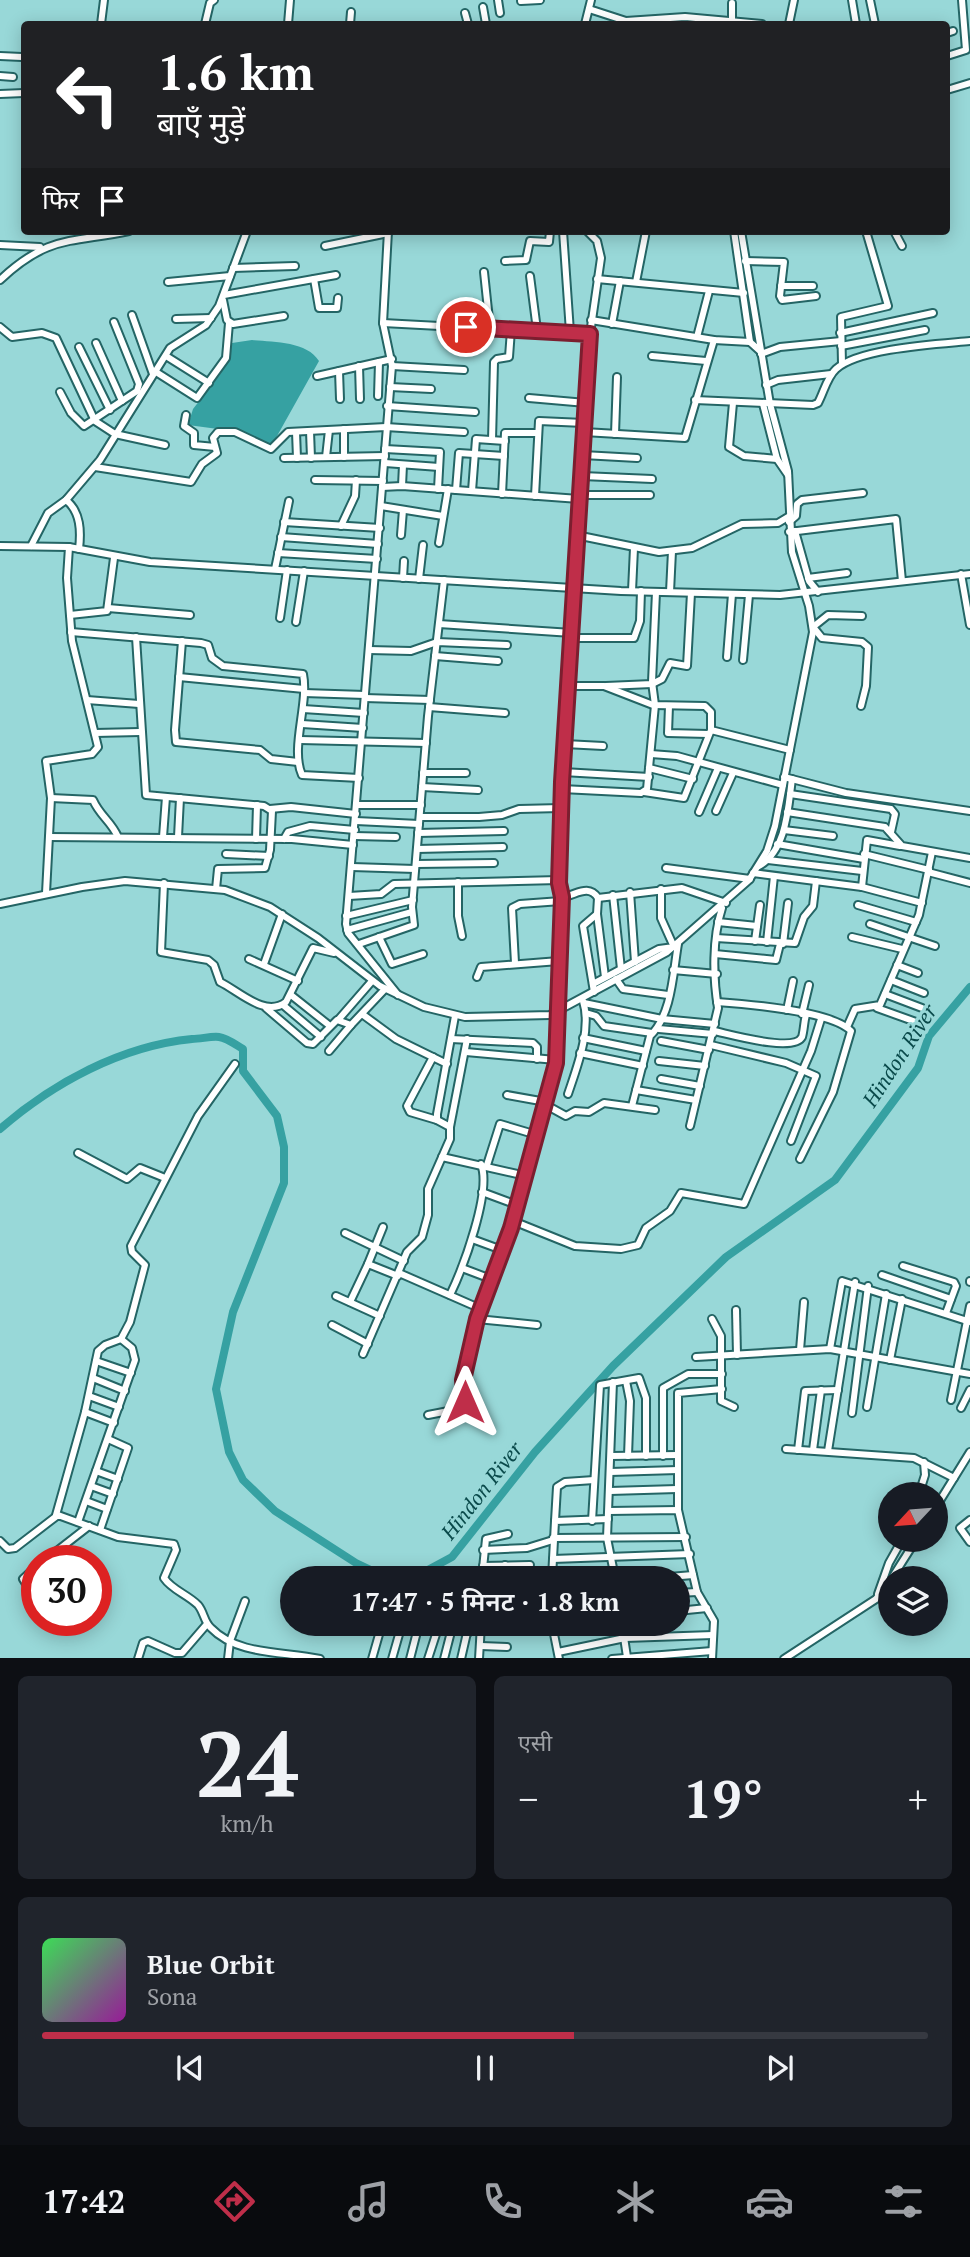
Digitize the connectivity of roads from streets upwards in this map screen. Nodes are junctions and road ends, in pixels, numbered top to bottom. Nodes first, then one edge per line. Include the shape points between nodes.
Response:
1 (104, 0) edge
2 (214, 0) edge
3 (290, 0) edge
4 (498, 0) edge
5 (540, 0) edge
6 (591, 0) edge
7 (793, 0) edge
8 (852, 0) edge
9 (870, 0) edge
10 (962, 0) edge
11 (521, 1) edge
12 (732, 2) dead end
13 (483, 8) dead end
14 (589, 9) junction
15 (351, 12) dead end
16 (465, 13) dead end
17 (500, 13) dead end
18 (967, 15) edge
19 (102, 21) edge
20 (206, 21) edge
21 (288, 21) edge
22 (350, 21) edge
23 (467, 21) edge
24 (485, 21) edge
25 (586, 21) edge
26 (626, 21) edge
27 (626, 21) edge
28 (723, 21) edge
29 (732, 21) edge
30 (790, 21) edge
31 (856, 21) edge
32 (874, 21) edge
33 (950, 55) edge
34 (0, 56) edge
35 (21, 57) edge
36 (0, 76) edge
37 (13, 77) dead end
38 (970, 83) edge
39 (950, 89) edge
40 (21, 93) edge
41 (0, 94) edge
42 (108, 235) edge
43 (245, 235) edge
44 (374, 235) edge
45 (388, 235) edge
46 (549, 235) edge
47 (563, 235) edge
48 (593, 235) edge
49 (645, 235) edge
50 (735, 235) edge
51 (742, 235) edge
52 (867, 235) edge
53 (896, 235) edge
54 (0, 245) edge
55 (325, 246) dead end
56 (902, 246) dead end
57 (42, 247) junction
58 (505, 261) dead end
59 (745, 261) junction
60 (295, 266) dead end
61 (233, 268) junction
62 (484, 272) dead end
63 (336, 275) dead end
64 (230, 276) junction
65 (530, 276) dead end
66 (314, 279) junction
67 (597, 279) junction
68 (0, 280) edge
69 (620, 281) junction
70 (168, 282) dead end
71 (636, 282) junction
72 (781, 286) junction
73 (813, 286) dead end
74 (709, 291) junction
75 (744, 293) junction
76 (816, 296) dead end
77 (223, 298) junction
78 (338, 298) dead end
79 (933, 313) dead end
80 (132, 315) dead end
81 (284, 316) dead end
82 (211, 318) junction
83 (176, 319) dead end
84 (591, 320) junction
85 (114, 322) dead end
86 (229, 323) junction
87 (383, 323) junction
88 (612, 324) junction
89 (0, 327) edge
90 (490, 329) junction
91 (511, 330) junction
92 (537, 330) junction
93 (925, 330) dead end
94 (570, 332) junction
95 (590, 334) junction
96 (697, 337) junction
97 (714, 340) junction
98 (841, 340) junction
99 (970, 341) edge
100 (750, 342) junction
101 (96, 343) dead end
102 (79, 348) dead end
103 (761, 353) junction
104 (166, 356) junction
105 (652, 356) dead end
106 (706, 361) junction
107 (379, 362) junction
108 (392, 362) junction
109 (842, 364) junction
110 (359, 366) junction
111 (464, 370) dead end
112 (339, 371) junction
113 (154, 373) junction
114 (831, 374) junction
115 (317, 376) dead end
116 (617, 377) dead end
117 (209, 383) junction
118 (766, 384) junction
119 (390, 387) junction
120 (431, 389) dead end
121 (60, 392) dead end
122 (378, 396) dead end
123 (529, 398) dead end
124 (340, 399) dead end
125 (360, 400) dead end
126 (695, 400) junction
127 (122, 401) junction
128 (586, 403) junction
129 (733, 403) junction
130 (766, 404) junction
131 (387, 405) junction
132 (110, 410) junction
133 (475, 412) dead end
134 (186, 415) dead end
135 (95, 421) junction
136 (584, 423) junction
137 (386, 427) junction
138 (344, 429) junction
139 (329, 430) junction
140 (310, 431) junction
141 (296, 432) junction
142 (464, 432) dead end
143 (584, 432) junction
144 (537, 433) junction
145 (615, 433) junction
146 (115, 434) junction
147 (492, 440) junction
148 (505, 441) junction
149 (165, 445) dead end
150 (215, 447) junction
151 (475, 454) junction
152 (583, 455) junction
153 (385, 456) junction
154 (504, 456) junction
155 (326, 457) junction
156 (344, 457) junction
157 (284, 458) dead end
158 (297, 458) junction
159 (311, 458) junction
160 (637, 458) dead end
161 (777, 459) junction
162 (403, 465) junction
163 (94, 467) junction
164 (439, 467) junction
165 (788, 475) junction
166 (582, 476) junction
167 (652, 479) dead end
168 (315, 480) dead end
169 (356, 480) junction
170 (382, 484) junction
171 (402, 486) junction
172 (438, 489) junction
173 (452, 490) junction
174 (472, 491) junction
175 (502, 494) junction
176 (863, 494) dead end
177 (650, 495) dead end
178 (535, 496) junction
179 (580, 497) junction
180 (66, 500) junction
181 (289, 501) dead end
182 (381, 506) junction
183 (403, 510) junction
184 (443, 516) junction
185 (789, 519) junction
186 (284, 522) junction
187 (341, 526) junction
188 (380, 528) junction
189 (792, 531) junction
190 (576, 535) junction
191 (401, 536) dead end
192 (281, 537) junction
193 (439, 542) dead end
194 (379, 544) junction
195 (424, 545) dead end
196 (0, 546) edge
197 (31, 547) junction
198 (69, 547) junction
199 (634, 548) junction
200 (79, 549) junction
201 (672, 551) junction
202 (278, 553) junction
203 (114, 558) junction
204 (377, 559) junction
205 (404, 561) dead end
206 (275, 569) junction
207 (286, 569) junction
208 (304, 571) junction
209 (847, 573) dead end
210 (961, 574) junction
211 (970, 574) edge
212 (376, 576) junction
213 (403, 578) junction
214 (808, 578) junction
215 (419, 579) junction
216 (444, 580) junction
217 (902, 581) junction
218 (573, 589) junction
219 (632, 591) junction
220 (640, 592) junction
221 (656, 592) junction
222 (670, 592) junction
223 (818, 592) junction
224 (691, 593) junction
225 (732, 594) junction
226 (805, 594) junction
227 (749, 595) junction
228 (108, 608) junction
229 (969, 612) edge
230 (70, 615) junction
231 (190, 615) dead end
232 (862, 616) dead end
233 (280, 618) dead end
234 (296, 622) dead end
235 (439, 624) junction
236 (970, 625) edge
237 (813, 627) junction
238 (71, 632) junction
239 (572, 636) junction
240 (136, 637) junction
241 (182, 641) junction
242 (437, 642) junction
243 (507, 645) dead end
244 (369, 650) junction
245 (435, 656) junction
246 (727, 657) dead end
247 (743, 660) dead end
248 (498, 661) dead end
249 (179, 677) junction
250 (652, 684) junction
251 (569, 686) junction
252 (604, 686) junction
253 (304, 691) junction
254 (365, 696) junction
255 (87, 700) junction
256 (139, 704) junction
257 (429, 704) junction
258 (655, 705) junction
259 (669, 706) junction
260 (861, 706) dead end
261 (303, 709) junction
262 (364, 713) junction
263 (505, 713) dead end
264 (302, 724) junction
265 (363, 728) junction
266 (140, 732) junction
267 (709, 732) junction
268 (94, 733) junction
269 (300, 740) junction
270 (362, 743) junction
271 (426, 743) junction
272 (565, 744) junction
273 (603, 746) dead end
274 (790, 750) junction
275 (651, 754) junction
276 (298, 762) junction
277 (700, 763) junction
278 (649, 768) junction
279 (718, 768) junction
280 (563, 772) junction
281 (424, 773) junction
282 (466, 773) dead end
283 (733, 773) junction
284 (649, 777) junction
285 (359, 778) junction
286 (693, 779) junction
287 (792, 779) junction
288 (783, 781) junction
289 (422, 787) junction
290 (562, 789) junction
291 (478, 790) dead end
292 (644, 792) junction
293 (790, 794) junction
294 (166, 797) junction
295 (51, 798) junction
296 (180, 798) junction
297 (257, 805) junction
298 (357, 805) junction
299 (421, 805) junction
300 (561, 808) junction
301 (270, 809) junction
302 (716, 811) dead end
303 (970, 811) edge
304 (699, 812) dead end
305 (788, 812) junction
306 (356, 818) junction
307 (419, 821) junction
308 (784, 830) junction
309 (504, 831) dead end
310 (891, 832) junction
311 (354, 833) junction
312 (418, 833) junction
313 (833, 836) dead end
314 (49, 837) junction
315 (118, 837) junction
316 (163, 837) junction
317 (178, 837) junction
318 (396, 837) dead end
319 (271, 838) junction
320 (256, 839) junction
321 (285, 839) junction
322 (777, 844) junction
323 (353, 845) junction
324 (902, 846) junction
325 (503, 847) dead end
326 (417, 849) junction
327 (932, 852) junction
328 (226, 854) dead end
329 (270, 856) junction
330 (864, 857) junction
331 (970, 859) edge
332 (768, 860) junction
333 (494, 863) dead end
334 (352, 867) junction
335 (416, 867) junction
336 (666, 867) dead end
337 (862, 871) junction
338 (928, 871) junction
339 (753, 873) junction
340 (775, 876) junction
341 (559, 880) junction
342 (816, 881) junction
343 (458, 882) junction
344 (164, 883) junction
345 (970, 883) edge
346 (414, 884) junction
347 (862, 887) junction
348 (216, 889) junction
349 (661, 889) junction
350 (630, 892) junction
351 (46, 893) junction
352 (613, 895) junction
353 (349, 897) junction
354 (598, 898) junction
355 (562, 899) junction
356 (412, 900) junction
357 (789, 903) dead end
358 (922, 903) junction
359 (0, 904) edge
360 (724, 905) junction
361 (760, 905) dead end
362 (858, 905) dead end
363 (412, 912) junction
364 (282, 914) junction
365 (597, 914) junction
366 (346, 916) junction
367 (718, 922) junction
368 (916, 922) junction
369 (870, 924) dead end
370 (757, 926) junction
371 (347, 930) junction
372 (462, 936) dead end
373 (908, 936) junction
374 (379, 937) junction
375 (852, 937) dead end
376 (716, 938) junction
377 (755, 941) junction
378 (767, 942) junction
379 (359, 944) junction
380 (781, 944) junction
381 (676, 945) junction
382 (934, 946) dead end
383 (902, 949) junction
384 (339, 954) junction
385 (423, 954) dead end
386 (715, 954) junction
387 (249, 959) dead end
388 (559, 961) junction
389 (635, 962) junction
390 (515, 963) junction
391 (264, 964) junction
392 (897, 965) junction
393 (621, 969) junction
394 (673, 970) junction
395 (918, 973) dead end
396 (717, 974) junction
397 (477, 977) dead end
398 (605, 977) junction
399 (616, 979) junction
400 (891, 980) junction
401 (298, 981) junction
402 (372, 981) junction
403 (793, 981) dead end
404 (809, 985) dead end
405 (593, 988) junction
406 (385, 989) junction
407 (924, 993) dead end
408 (885, 994) junction
409 (291, 995) junction
410 (668, 995) junction
411 (399, 996) junction
412 (583, 1001) junction
413 (716, 1002) junction
414 (283, 1005) junction
415 (265, 1007) junction
416 (877, 1008) junction
417 (922, 1008) dead end
418 (787, 1010) junction
419 (557, 1012) junction
420 (586, 1013) junction
421 (362, 1014) junction
422 (804, 1014) junction
423 (455, 1016) junction
424 (339, 1019) junction
425 (662, 1019) junction
426 (821, 1019) junction
427 (916, 1022) dead end
428 (351, 1025) junction
429 (330, 1026) junction
430 (847, 1027) junction
431 (659, 1029) junction
432 (714, 1030) junction
433 (652, 1033) junction
434 (321, 1037) junction
435 (583, 1038) junction
436 (451, 1039) junction
437 (467, 1039) junction
438 (661, 1041) dead end
439 (710, 1047) junction
440 (329, 1051) dead end
441 (646, 1051) junction
442 (466, 1052) junction
443 (580, 1053) junction
444 (433, 1057) junction
445 (537, 1059) junction
446 (556, 1060) junction
447 (659, 1061) dead end
448 (235, 1064) dead end
449 (447, 1064) junction
450 (643, 1066) junction
451 (705, 1066) junction
452 (803, 1070) junction
453 (661, 1079) dead end
454 (699, 1086) junction
455 (636, 1090) junction
456 (568, 1094) dead end
457 (507, 1095) dead end
458 (696, 1100) junction
459 (546, 1104) junction
460 (632, 1106) junction
461 (655, 1110) dead end
462 (438, 1120) junction
463 (690, 1126) dead end
464 (450, 1127) junction
465 (537, 1135) junction
466 (791, 1141) dead end
467 (78, 1153) dead end
468 (442, 1157) junction
469 (800, 1159) dead end
470 (484, 1165) junction
471 (526, 1175) junction
472 (165, 1178) junction
473 (482, 1192) junction
474 (517, 1205) junction
475 (513, 1221) junction
476 (383, 1227) dead end
477 (345, 1233) dead end
478 (472, 1239) junction
479 (374, 1247) junction
480 (502, 1250) junction
481 (404, 1261) junction
482 (368, 1264) junction
483 (903, 1266) dead end
484 (462, 1268) junction
485 (398, 1274) junction
486 (882, 1275) dead end
487 (491, 1279) junction
488 (855, 1282) junction
489 (868, 1286) junction
490 (886, 1294) junction
491 (450, 1295) junction
492 (336, 1296) dead end
493 (902, 1299) junction
494 (951, 1300) junction
495 (350, 1302) junction
496 (804, 1302) dead end
497 (970, 1306) edge
498 (480, 1308) junction
499 (736, 1311) dead end
500 (946, 1313) junction
501 (380, 1316) junction
502 (477, 1319) junction
503 (712, 1319) dead end
504 (967, 1321) edge
505 (332, 1325) dead end
506 (537, 1325) dead end
507 (121, 1339) junction
508 (368, 1344) junction
509 (830, 1349) junction
510 (800, 1350) junction
511 (845, 1350) junction
512 (363, 1354) dead end
513 (859, 1354) junction
514 (737, 1355) junction
515 (696, 1357) dead end
516 (874, 1357) junction
517 (721, 1358) junction
518 (890, 1360) junction
519 (96, 1361) junction
520 (956, 1371) junction
521 (131, 1373) junction
522 (722, 1374) junction
523 (970, 1374) edge
524 (93, 1378) junction
525 (626, 1381) junction
526 (613, 1382) junction
527 (722, 1389) junction
528 (821, 1390) junction
529 (838, 1390) junction
530 (970, 1390) edge
531 (125, 1391) junction
532 (89, 1396) junction
533 (951, 1400) dead end
534 (119, 1407) junction
535 (734, 1407) dead end
536 (866, 1407) dead end
537 (961, 1408) dead end
538 (663, 1410) junction
539 (85, 1412) junction
540 (852, 1413) dead end
541 (428, 1415) dead end
542 (647, 1416) junction
543 (114, 1423) junction
544 (108, 1439) junction
545 (786, 1449) dead end
546 (798, 1450) junction
547 (813, 1450) junction
548 (828, 1451) junction
549 (970, 1452) edge
550 (663, 1455) junction
551 (677, 1455) junction
552 (611, 1456) junction
553 (628, 1456) junction
554 (646, 1456) junction
555 (924, 1462) junction
556 (678, 1470) junction
557 (96, 1471) junction
558 (610, 1472) junction
559 (954, 1478) junction
560 (118, 1479) junction
561 (594, 1480) junction
562 (923, 1482) edge
563 (91, 1486) junction
564 (948, 1488) edge
565 (677, 1489) junction
566 (610, 1491) junction
567 (113, 1494) junction
568 (86, 1501) junction
569 (107, 1509) junction
570 (678, 1510) junction
571 (56, 1514) junction
572 (609, 1515) junction
573 (970, 1520) edge
574 (555, 1521) junction
575 (592, 1521) junction
576 (78, 1522) junction
577 (89, 1526) junction
578 (100, 1530) junction
579 (508, 1534) dead end
580 (686, 1537) junction
581 (607, 1538) junction
582 (553, 1539) junction
583 (0, 1541) edge
584 (970, 1542) edge
585 (65, 1545) edge
586 (483, 1550) junction
587 (895, 1552) edge
588 (690, 1554) junction
589 (611, 1557) junction
590 (553, 1559) junction
591 (505, 1565) joint
592 (530, 1565) dead end
593 (483, 1566) joint
594 (553, 1566) edge
595 (613, 1566) edge
596 (690, 1574) edge
597 (694, 1574) junction
598 (690, 1592) edge
599 (697, 1592) junction
600 (878, 1597) edge
601 (876, 1599) junction
602 (245, 1601) dead end
603 (707, 1608) junction
604 (690, 1610) edge
605 (207, 1624) junction
606 (713, 1635) junction
607 (379, 1636) edge
608 (398, 1636) edge
609 (416, 1636) edge
610 (433, 1636) edge
611 (450, 1636) edge
612 (467, 1636) edge
613 (481, 1636) edge
614 (554, 1636) edge
615 (625, 1638) junction
616 (230, 1643) junction
617 (481, 1646) junction
618 (507, 1647) dead end
619 (251, 1649) junction
620 (288, 1655) edge
621 (558, 1655) edge
622 (712, 1655) edge
623 (304, 1657) edge
624 (627, 1657) edge
625 (138, 1658) edge
626 (228, 1658) edge
627 (248, 1658) edge
628 (320, 1658) edge
629 (372, 1658) edge
630 (392, 1658) edge
631 (410, 1658) edge
632 (428, 1658) edge
633 (444, 1658) edge
634 (461, 1658) edge
635 (479, 1658) edge
636 (612, 1658) edge
637 (784, 1658) edge

1 - 19 street
2 - 20 street
3 - 21 street
4 - 17 street
5 - 11 street
6 - 14 street
7 - 30 street
8 - 31 street
9 - 32 street
10 - 18 street
12 - 29 street
13 - 24 street
14 - 25 street
14 - 26 street
15 - 22 street
16 - 23 street
18 - 33 street via 966,50
27 - 28 street via 685,17
34 - 35 street
36 - 37 street
38 - 39 street
40 - 41 street
42 - 57 street
43 - 61 street
44 - 55 street
45 - 87 street
46 - 58 street via 548,242 530,241 526,260
47 - 94 street
48 - 67 street via 600,252
49 - 71 street
50 - 75 street
51 - 59 street
52 - 98 street via 888,306 841,317
53 - 56 street
54 - 57 street
57 - 68 street
59 - 72 street via 782,261
59 - 103 street
60 - 61 street
61 - 64 street
62 - 90 street
63 - 66 street
64 - 70 street
64 - 77 street
65 - 92 street
66 - 77 street
66 - 78 street via 319,307 337,308
67 - 69 street
67 - 84 street
69 - 71 street
69 - 88 street
71 - 74 street
72 - 73 street
72 - 76 street via 782,300
74 - 75 street
74 - 96 street
75 - 100 street
77 - 82 street
77 - 86 street
79 - 98 street
80 - 113 street
81 - 86 street
82 - 83 street
82 - 104 street via 173,345
84 - 88 street
84 - 95 street
85 - 127 street via 139,384 137,391
86 - 117 street via 226,358
87 - 90 street
87 - 108 street
88 - 96 street
89 - 135 street via 12,337 42,332 56,338
90 - 91 street
91 - 92 street
91 - 147 street via 509,357 494,362
92 - 94 street
93 - 98 street
94 - 95 street
95 - 128 street
96 - 97 street
97 - 100 street
97 - 106 street
98 - 103 street
98 - 109 street
99 - 109 street via 903,348
100 - 103 street
101 - 127 street
102 - 132 street
103 - 118 street
104 - 113 street
104 - 117 street
105 - 106 street
106 - 126 street
107 - 108 street
107 - 110 street
107 - 122 street
108 - 111 street
108 - 119 street
109 - 114 street
110 - 112 street
110 - 125 street
112 - 115 street
112 - 124 street
113 - 117 street via 194,399
113 - 146 street
114 - 118 street
114 - 130 street via 818,402
116 - 145 street
118 - 130 street
119 - 120 street
119 - 131 street
121 - 135 street via 80,425
123 - 128 street
126 - 129 street
126 - 145 street via 682,440
127 - 132 street
128 - 136 street
129 - 130 street
129 - 161 street via 729,447 744,456
130 - 161 street
130 - 165 street
131 - 133 street
131 - 137 street
132 - 135 street
134 - 150 street via 184,426 194,433 194,445
135 - 146 street
136 - 143 street
136 - 144 street via 542,420
137 - 138 street
137 - 142 street
137 - 153 street
138 - 139 street
138 - 156 street
139 - 140 street
139 - 155 street
140 - 141 street
140 - 159 street
141 - 150 street via 283,435 271,449 235,432 218,432
141 - 158 street
143 - 145 street
143 - 152 street
144 - 148 street via 505,433
144 - 178 street
146 - 149 street
146 - 163 street
147 - 148 street
147 - 151 street via 476,439
148 - 154 street
150 - 163 street via 215,455 202,464 191,482
151 - 154 street
151 - 173 street via 459,453
151 - 174 street
152 - 160 street
152 - 166 street
153 - 156 street
153 - 162 street
153 - 164 street via 440,452
153 - 170 street
154 - 175 street
155 - 156 street
155 - 159 street
157 - 158 street
158 - 159 street
161 - 165 street
162 - 164 street
162 - 171 street
163 - 180 street
164 - 172 street
165 - 185 street
166 - 167 street
166 - 179 street
168 - 169 street
169 - 170 street
169 - 187 street via 354,499
170 - 171 street
170 - 182 street
171 - 172 street
172 - 173 street
173 - 174 street
173 - 184 street
174 - 175 street
175 - 178 street
176 - 185 street via 802,500 796,516
177 - 179 street
178 - 179 street
179 - 190 street
180 - 197 street via 48,513
180 - 200 street via 74,507 79,523
181 - 186 street
182 - 183 street
182 - 188 street
183 - 184 street
183 - 191 street
184 - 193 street
185 - 189 street
185 - 201 street via 742,524 692,548
186 - 187 street
186 - 192 street
187 - 188 street
188 - 194 street
189 - 214 street
189 - 217 street via 896,519
189 - 226 street
190 - 199 street
190 - 218 street
192 - 194 street
192 - 202 street
194 - 204 street
195 - 215 street
196 - 197 street
197 - 198 street
198 - 200 street
198 - 230 street
199 - 201 street
199 - 219 street
200 - 203 street
201 - 222 street
202 - 204 street
202 - 206 street
203 - 206 street
203 - 228 street
204 - 212 street
205 - 213 street
206 - 207 street
207 - 208 street
207 - 233 street
208 - 212 street
208 - 234 street
209 - 214 street
210 - 211 street
210 - 217 street
210 - 229 street
212 - 213 street
212 - 244 street
213 - 215 street
214 - 223 street
215 - 216 street
216 - 218 street
216 - 235 street
217 - 223 street
218 - 219 street
218 - 239 street
219 - 220 street
220 - 221 street
220 - 239 street via 640,621 634,638
221 - 222 street
221 - 250 street
222 - 224 street
223 - 226 street
224 - 225 street
224 - 250 street via 688,663 670,663 662,679
225 - 227 street
225 - 246 street
226 - 227 street
226 - 237 street
227 - 247 street
228 - 230 street via 105,613
228 - 231 street
229 - 236 street
230 - 238 street
232 - 237 street via 828,615
235 - 239 street
235 - 242 street
237 - 260 street via 822,638 862,642 868,647
237 - 274 street
238 - 240 street
238 - 255 street
239 - 251 street
240 - 241 street
240 - 256 street
241 - 249 street
241 - 253 street via 206,644 212,658 223,666 301,673
242 - 243 street
242 - 244 street via 411,651
242 - 245 street
244 - 254 street
245 - 248 street
245 - 257 street
249 - 253 street
249 - 276 street via 176,742 260,750 271,759
250 - 252 street
250 - 258 street
251 - 252 street
251 - 272 street
252 - 258 street
253 - 254 street
253 - 261 street
254 - 257 street
254 - 262 street
255 - 256 street
255 - 268 street
256 - 266 street
257 - 263 street
257 - 271 street
258 - 259 street
258 - 275 street
259 - 267 street via 709,707
259 - 267 street via 670,735
261 - 262 street
261 - 264 street
262 - 265 street
264 - 265 street
264 - 269 street
265 - 270 street
266 - 268 street
266 - 294 street via 144,793
267 - 274 street
267 - 277 street
268 - 295 street via 96,751 46,761
269 - 270 street
269 - 276 street
270 - 271 street
270 - 285 street
271 - 281 street
272 - 273 street
272 - 280 street
274 - 288 street
275 - 277 street via 677,755
275 - 278 street
276 - 285 street via 304,776
277 - 279 street
277 - 286 street
278 - 284 street
278 - 286 street
279 - 283 street
279 - 304 street
280 - 284 street
280 - 290 street
281 - 282 street
281 - 289 street
283 - 288 street
283 - 302 street
284 - 292 street
285 - 298 street
286 - 292 street via 681,799
287 - 288 street
287 - 293 street
287 - 303 street via 846,793
288 - 339 street via 772,839
289 - 291 street
289 - 299 street
290 - 292 street
290 - 300 street
293 - 305 street
293 - 310 street via 891,809 895,814
294 - 296 street
294 - 316 street
295 - 314 street
295 - 315 street via 93,800
296 - 297 street
296 - 317 street
297 - 301 street
297 - 320 street
298 - 299 street
298 - 306 street
299 - 307 street
300 - 307 street
300 - 341 street
301 - 306 street via 291,807
301 - 319 street
305 - 308 street
305 - 310 street via 881,826
306 - 307 street
306 - 311 street
307 - 312 street
308 - 313 street
308 - 322 street
309 - 312 street
310 - 324 street
311 - 318 street
311 - 321 street via 303,827 288,832
311 - 323 street
312 - 326 street
314 - 315 street
314 - 351 street
315 - 316 street
316 - 317 street
317 - 320 street
319 - 320 street
319 - 321 street
319 - 329 street
321 - 323 street
322 - 330 street
322 - 332 street
323 - 334 street
324 - 327 street
324 - 330 street via 870,839
325 - 326 street
326 - 335 street
327 - 331 street
327 - 338 street
328 - 329 street
329 - 348 street via 263,870 218,869
330 - 337 street
330 - 338 street
332 - 337 street
332 - 339 street
333 - 335 street
334 - 335 street
334 - 353 street
335 - 346 street
336 - 339 street
337 - 347 street
338 - 345 street
338 - 358 street
339 - 340 street
339 - 360 street
340 - 342 street
340 - 378 street
341 - 343 street
341 - 355 street
342 - 347 street
342 - 380 street via 813,906 804,917 798,940
343 - 346 street
343 - 372 street
344 - 348 street
344 - 351 street via 125,881
344 - 415 street via 161,952 208,960 220,982
346 - 353 street via 391,885 384,893 369,897
346 - 356 street
347 - 358 street
348 - 364 street via 250,897
349 - 350 street
349 - 360 street via 682,887
349 - 381 street via 661,918
350 - 352 street
350 - 389 street
351 - 359 street
352 - 354 street
352 - 393 street
353 - 366 street
354 - 355 street via 586,890
354 - 365 street
355 - 388 street
355 - 390 street via 512,908
356 - 363 street
356 - 366 street
357 - 380 street
358 - 368 street
360 - 367 street
360 - 381 street
361 - 370 street
362 - 368 street
363 - 371 street
363 - 374 street via 412,927
364 - 384 street
364 - 391 street
365 - 398 street
365 - 405 street via 583,926
366 - 371 street
367 - 370 street
367 - 376 street
368 - 373 street
369 - 373 street
370 - 377 street
371 - 379 street
373 - 382 street
373 - 383 street
374 - 379 street
374 - 385 street via 392,964
375 - 383 street
376 - 377 street
376 - 386 street
377 - 378 street
378 - 380 street
379 - 411 street
380 - 386 street via 776,960
381 - 389 street
381 - 394 street
381 - 399 street
383 - 392 street
384 - 401 street via 313,948
384 - 402 street
386 - 396 street
387 - 391 street
388 - 390 street
388 - 419 street
389 - 393 street
390 - 397 street via 481,967
391 - 401 street
392 - 395 street
392 - 400 street
393 - 398 street
394 - 396 street
394 - 410 street
396 - 413 street
398 - 405 street
399 - 405 street
399 - 410 street via 623,989
400 - 407 street
400 - 408 street
401 - 409 street
402 - 406 street
402 - 424 street
403 - 418 street
404 - 422 street
405 - 412 street
406 - 411 street
406 - 421 street
408 - 416 street
408 - 417 street
409 - 414 street
409 - 429 street
410 - 425 street
411 - 423 street
412 - 419 street
412 - 420 street
412 - 425 street
413 - 418 street
413 - 432 street
414 - 415 street
414 - 434 street
415 - 434 street via 307,1043
416 - 427 street
416 - 430 street via 855,1009
418 - 422 street
419 - 423 street
419 - 446 street
420 - 433 street via 604,1026
420 - 435 street
421 - 428 street
421 - 444 street via 396,1040
422 - 426 street
422 - 432 street via 798,1041 771,1044
423 - 436 street
424 - 428 street
424 - 429 street
425 - 431 street
425 - 432 street
426 - 430 street
426 - 452 street
428 - 440 street
429 - 434 street
430 - 469 street via 850,1034 838,1077
431 - 432 street
431 - 433 street
432 - 439 street
433 - 441 street
435 - 441 street
435 - 443 street
436 - 437 street
436 - 449 street
437 - 442 street
437 - 445 street via 533,1044
438 - 439 street
439 - 451 street
439 - 452 street
441 - 450 street
442 - 445 street
442 - 464 street
443 - 450 street
443 - 456 street
444 - 449 street
444 - 462 street via 407,1109
445 - 446 street
446 - 459 street
447 - 451 street
448 - 472 street via 198,1116
449 - 462 street
450 - 455 street
451 - 454 street
452 - 466 street via 817,1079
452 - 475 street via 744,1205 684,1192 670,1211 646,1228 638,1245 628,1249 575,1245
453 - 454 street
454 - 458 street
455 - 458 street
455 - 460 street
457 - 459 street
458 - 463 street
459 - 460 street via 566,1116 589,1112 604,1103
459 - 465 street
460 - 461 street
462 - 464 street
464 - 468 street
465 - 470 street via 500,1124
465 - 471 street
467 - 472 street via 127,1179 140,1168
468 - 470 street
468 - 481 street via 428,1189 424,1234
470 - 471 street
470 - 473 street
471 - 474 street
472 - 507 street via 131,1246 145,1265
473 - 474 street
473 - 478 street
474 - 475 street
475 - 480 street
476 - 479 street
477 - 479 street
478 - 480 street
478 - 484 street
479 - 481 street
479 - 482 street
480 - 487 street
481 - 485 street
482 - 485 street
482 - 495 street
483 - 494 street via 954,1282
484 - 487 street
484 - 491 street
485 - 491 street
485 - 501 street
486 - 494 street
487 - 498 street
488 - 489 street
488 - 509 street via 842,1280
488 - 511 street
489 - 490 street
489 - 513 street
490 - 493 street
490 - 516 street
491 - 498 street
492 - 495 street
493 - 500 street
493 - 518 street
494 - 500 street
495 - 501 street
496 - 510 street
497 - 504 street
498 - 502 street
499 - 514 street
500 - 504 street
501 - 508 street
502 - 506 street
502 - 541 street via 463,1380 465,1405
503 - 517 street via 720,1332
504 - 520 street
505 - 508 street
507 - 519 street via 101,1348
507 - 521 street via 135,1354
508 - 512 street
509 - 510 street
509 - 511 street
510 - 514 street
511 - 513 street
511 - 529 street
513 - 516 street
513 - 540 street
514 - 517 street
515 - 517 street
516 - 518 street
516 - 536 street
517 - 522 street
518 - 520 street
519 - 521 street
519 - 524 street
520 - 523 street
520 - 533 street
521 - 531 street
522 - 527 street
522 - 538 street via 688,1374 663,1388
524 - 531 street
524 - 532 street
525 - 526 street
525 - 542 street via 637,1377 642,1382
525 - 553 street
526 - 552 street
526 - 561 street via 598,1387
527 - 535 street via 723,1404
527 - 551 street via 678,1393
528 - 529 street
528 - 546 street via 805,1391
528 - 547 street
529 - 548 street
530 - 537 street
531 - 534 street
532 - 534 street
532 - 539 street
534 - 543 street
538 - 542 street
538 - 550 street
539 - 543 street
539 - 571 street
542 - 554 street
543 - 544 street
544 - 557 street
544 - 560 street via 128,1448
545 - 546 street
546 - 547 street
547 - 548 street
548 - 555 street
549 - 559 street
550 - 551 street
550 - 554 street
551 - 556 street
552 - 553 street
552 - 558 street
553 - 554 street
555 - 559 street
555 - 562 street
556 - 558 street
556 - 565 street
557 - 560 street
557 - 563 street
558 - 566 street
559 - 564 street
560 - 567 street
561 - 574 street via 557,1487
561 - 575 street
563 - 567 street
563 - 568 street
565 - 566 street
565 - 570 street
566 - 572 street
567 - 569 street
568 - 569 street
568 - 576 street
569 - 578 street
570 - 572 street
570 - 580 street
571 - 576 street
571 - 583 street via 15,1548 8,1549
572 - 575 street
572 - 581 street
573 - 584 street via 960,1528
574 - 575 street
574 - 582 street
576 - 577 street
577 - 578 street
577 - 585 street
578 - 605 street via 125,1539 174,1544 176,1550 164,1578 199,1606
579 - 586 street via 488,1536
580 - 581 street
580 - 588 street
581 - 582 street
581 - 589 street
582 - 586 street via 527,1548
582 - 590 street
586 - 593 street
587 - 601 street
588 - 589 street
588 - 597 street
589 - 590 street
589 - 595 street
590 - 594 street
591 - 592 street
591 - 593 street
596 - 597 street
597 - 599 street
598 - 599 street
599 - 603 street
600 - 601 street
601 - 637 street
602 - 616 street
603 - 604 street
603 - 606 street via 714,1621
605 - 616 street
605 - 625 street via 182,1653 148,1641
606 - 615 street
606 - 622 street
607 - 629 street
608 - 630 street
609 - 631 street
610 - 632 street
611 - 633 street
612 - 634 street
613 - 617 street
614 - 621 street
615 - 621 street
615 - 624 street
616 - 619 street
616 - 626 street
617 - 618 street
617 - 635 street
619 - 620 street
619 - 627 street
620 - 623 street
622 - 624 street
623 - 628 street
624 - 636 street

